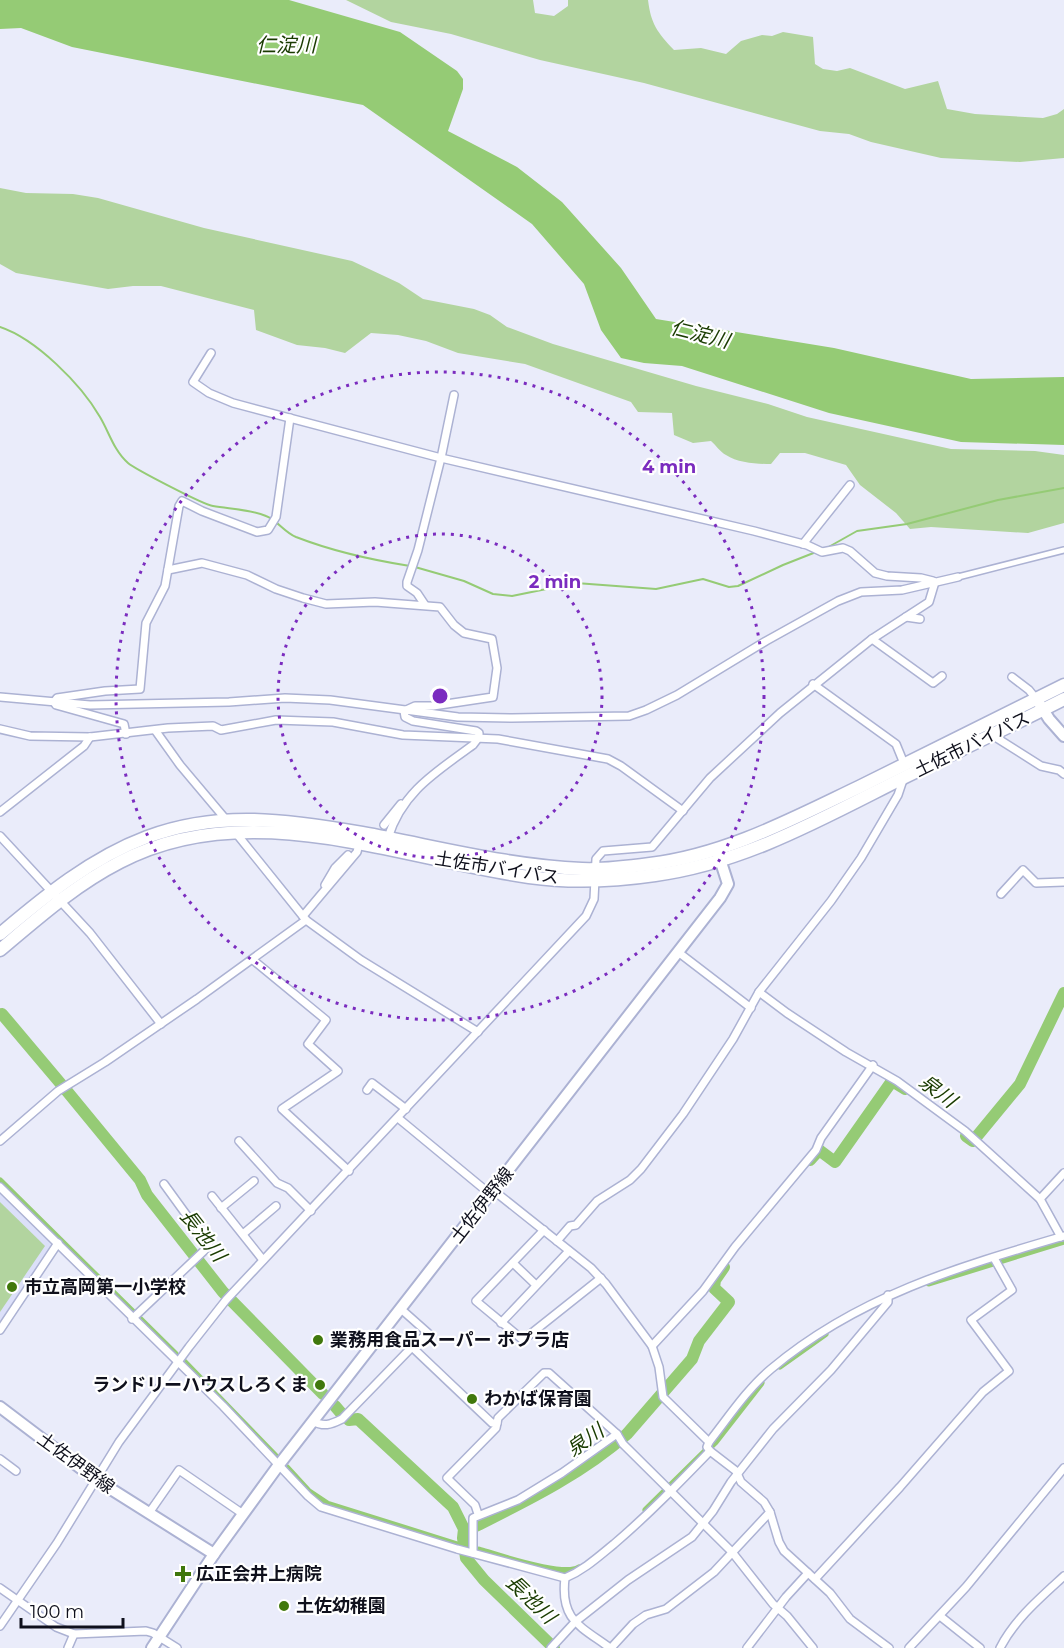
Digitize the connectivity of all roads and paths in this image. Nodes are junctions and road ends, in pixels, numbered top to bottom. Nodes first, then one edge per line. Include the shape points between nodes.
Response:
1 (211, 353) dead end
2 (454, 395) dead end
3 (290, 418) junction
4 (441, 458) junction
5 (850, 485) dead end
6 (804, 544) junction
7 (1064, 550) edge
8 (168, 570) junction
9 (958, 577) joint
10 (935, 582) junction
11 (425, 605) junction
12 (906, 617) junction
13 (920, 619) dead end
14 (872, 639) junction
15 (942, 675) dead end
16 (1012, 677) dead end
17 (813, 684) junction
18 (1064, 685) edge
19 (0, 697) edge
20 (1064, 699) edge
21 (54, 702) junction
22 (1039, 705) junction
23 (405, 711) junction
24 (0, 729) edge
25 (155, 730) junction
26 (126, 734) junction
27 (992, 735) junction
28 (1064, 736) edge
29 (90, 737) junction
30 (479, 737) junction
31 (905, 764) junction
32 (1064, 774) edge
33 (904, 778) junction
34 (419, 785) junction
35 (683, 811) junction
36 (0, 812) edge
37 (384, 825) dead end
38 (231, 826) junction
39 (0, 836) edge
40 (388, 838) junction
41 (359, 844) junction
42 (348, 855) dead end
43 (719, 856) junction
44 (594, 875) junction
45 (1064, 882) edge
46 (1001, 894) dead end
47 (55, 896) junction
48 (320, 899) junction
49 (304, 919) junction
50 (0, 934) edge
51 (0, 950) edge
52 (678, 952) junction
53 (253, 960) junction
54 (759, 992) junction
55 (750, 1008) junction
56 (161, 1024) junction
57 (478, 1032) junction
58 (873, 1065) junction
59 (367, 1090) dead end
60 (406, 1109) junction
61 (398, 1118) junction
62 (0, 1141) edge
63 (239, 1142) dead end
64 (349, 1171) junction
65 (1064, 1173) edge
66 (254, 1181) dead end
67 (164, 1184) dead end
68 (0, 1187) edge
69 (492, 1192) junction
70 (212, 1196) dead end
71 (1040, 1199) junction
72 (276, 1206) dead end
73 (221, 1208) junction
74 (310, 1211) junction
75 (544, 1230) junction
76 (243, 1234) junction
77 (1062, 1236) edge
78 (557, 1241) junction
79 (58, 1243) junction
80 (569, 1251) junction
81 (263, 1260) junction
82 (996, 1261) junction
83 (513, 1263) junction
84 (601, 1278) junction
85 (536, 1286) junction
86 (888, 1298) junction
87 (401, 1309) junction
88 (134, 1317) junction
89 (501, 1323) junction
90 (0, 1330) edge
91 (652, 1346) junction
92 (412, 1347) junction
93 (178, 1362) junction
94 (0, 1407) edge
95 (312, 1421) junction
96 (497, 1423) junction
97 (620, 1438) junction
98 (709, 1447) junction
99 (0, 1460) edge
100 (278, 1466) junction
101 (1064, 1468) edge
102 (16, 1471) dead end
103 (738, 1475) junction
104 (95, 1479) junction
105 (669, 1489) junction
106 (770, 1512) junction
107 (149, 1513) junction
108 (243, 1514) junction
109 (478, 1515) junction
110 (703, 1525) junction
111 (732, 1552) junction
112 (472, 1553) junction
113 (214, 1554) junction
114 (808, 1573) junction
115 (1064, 1576) edge
116 (565, 1578) junction
117 (815, 1579) junction
118 (0, 1588) edge
119 (17, 1601) junction
120 (778, 1608) junction
121 (940, 1616) junction
122 (575, 1622) junction
123 (0, 1626) edge
124 (74, 1634) junction
125 (159, 1637) junction
126 (1001, 1646) edge
127 (68, 1648) edge
128 (152, 1648) edge
129 (177, 1648) edge
130 (551, 1648) edge
131 (611, 1648) edge
132 (747, 1648) edge
133 (813, 1648) edge
134 (889, 1648) edge
135 (909, 1648) edge
136 (980, 1648) edge
137 (1009, 1648) edge

1 - 3 street via 193,382 233,403
2 - 4 street
3 - 4 street
3 - 8 street via 274,520 268,530 256,532 182,501
4 - 6 street
4 - 11 street via 407,582
5 - 6 street
6 - 10 street via 818,550 843,548 875,573
7 - 9 street
8 - 11 street via 202,563 326,604
8 - 21 street via 165,586 146,623 140,689 57,698
9 - 10 street
10 - 12 street via 929,602
10 - 23 street via 902,590 861,592 838,601 677,695 629,716 458,717
11 - 23 street via 440,607 464,633 492,639 497,668 495,693 488,699 415,706
12 - 13 street
12 - 14 street
14 - 15 street via 933,683
14 - 17 street
16 - 22 street via 1029,690
17 - 31 street via 896,744
17 - 35 street via 710,778
18 - 22 highway, 土佐市バイパス
19 - 21 street
20 - 22 highway, 土佐市バイパス
21 - 23 street via 101,705 285,698
21 - 26 street via 124,724
22 - 27 highway, 土佐市バイパス
22 - 28 main road
22 - 31 highway, 土佐市バイパス
23 - 30 street via 405,717 413,721 476,731
24 - 29 street via 30,736
25 - 26 street
25 - 30 street via 213,726 221,730 276,720 333,722 403,735
25 - 38 street
26 - 29 street
27 - 32 street via 1041,766
27 - 33 highway, 土佐市バイパス
29 - 36 street via 84,746
30 - 34 street
30 - 35 street via 608,759
31 - 33 street
31 - 43 highway, 土佐市バイパス
33 - 43 highway, 土佐市バイパス via 798,830
33 - 54 street via 861,858
34 - 37 street via 409,791
34 - 40 street
35 - 44 street via 652,847 603,851 596,860
38 - 40 highway, 土佐市バイパス via 262,819
38 - 41 highway, 土佐市バイパス
38 - 47 highway, 土佐市バイパス via 121,861
38 - 49 street
39 - 47 street
40 - 44 highway, 土佐市バイパス
41 - 44 highway, 土佐市バイパス via 531,877
41 - 48 street
42 - 48 street via 335,868
43 - 44 highway, 土佐市バイパス via 686,871
43 - 52 main road, 土佐伊野線 via 727,879 726,889
44 - 57 street via 594,899 586,916
45 - 46 street via 1036,883 1023,870
47 - 50 highway, 土佐市バイパス
47 - 51 highway, 土佐市バイパス
47 - 56 street via 90,933
48 - 49 street
49 - 53 street
49 - 57 street via 361,960
52 - 55 street
52 - 69 main road, 土佐伊野線
53 - 56 street
53 - 64 street via 326,1020 308,1044 338,1071 282,1109
54 - 55 street
54 - 58 street via 846,1052
55 - 78 street via 683,1114 641,1169 597,1201
56 - 62 street via 58,1091
57 - 60 street
58 - 71 street via 965,1131
58 - 91 street via 816,1150 735,1247 704,1291
59 - 60 street via 372,1083
60 - 61 street
61 - 64 street
61 - 69 street
63 - 74 street
64 - 74 street
65 - 71 street
66 - 73 street
67 - 88 street via 209,1246
68 - 79 street
69 - 75 street
69 - 87 main road, 土佐伊野線
70 - 73 street
71 - 77 street
72 - 76 street
73 - 76 street
74 - 81 street
75 - 78 street
75 - 83 street
76 - 81 street
77 - 82 street
78 - 80 street
79 - 88 street
79 - 90 street
80 - 84 street
80 - 85 street
81 - 93 street
82 - 86 street via 911,1285
82 - 117 street via 1012,1290 971,1320 1010,1371 983,1392
83 - 85 street
83 - 89 street via 474,1298
84 - 89 street via 523,1340
84 - 91 street
85 - 89 street
86 - 98 street via 853,1313 771,1369
86 - 103 street via 831,1370 773,1429
87 - 92 street via 428,1333
87 - 95 main road, 土佐伊野線
88 - 93 street
91 - 98 street via 662,1394
92 - 95 street via 342,1419 321,1426
92 - 96 street via 492,1423
93 - 100 street
93 - 104 street
94 - 104 main road, 土佐伊野線
95 - 100 main road, 土佐伊野線
96 - 97 street via 544,1373 549,1373
96 - 109 street via 447,1478 475,1505
97 - 105 street
97 - 109 street via 518,1500
98 - 103 street
98 - 105 street
99 - 102 street
100 - 108 main road, 土佐伊野線
100 - 112 street via 321,1507
101 - 121 street
103 - 106 street
103 - 110 street
104 - 107 main road, 土佐伊野線
104 - 119 street
105 - 110 street
105 - 116 street via 634,1527 578,1573
106 - 111 street
106 - 114 street via 778,1542
107 - 108 street via 179,1470
107 - 113 main road, 土佐伊野線
108 - 113 main road, 土佐伊野線
109 - 112 street via 472,1522
110 - 111 street
110 - 122 street via 684,1544 628,1580
111 - 120 street
111 - 131 street via 714,1572 666,1609 633,1624
112 - 116 street
113 - 125 main road, 土佐伊野線
114 - 117 street
114 - 120 street
115 - 126 street via 1029,1607
116 - 122 street via 564,1602
117 - 134 street via 850,1619
118 - 119 street
119 - 123 street
119 - 124 street
120 - 132 street
120 - 133 street
121 - 135 street
121 - 136 street
122 - 130 street
122 - 131 street
124 - 125 street via 146,1631
124 - 127 street
125 - 128 main road, 土佐伊野線
125 - 129 street
126 - 137 street

